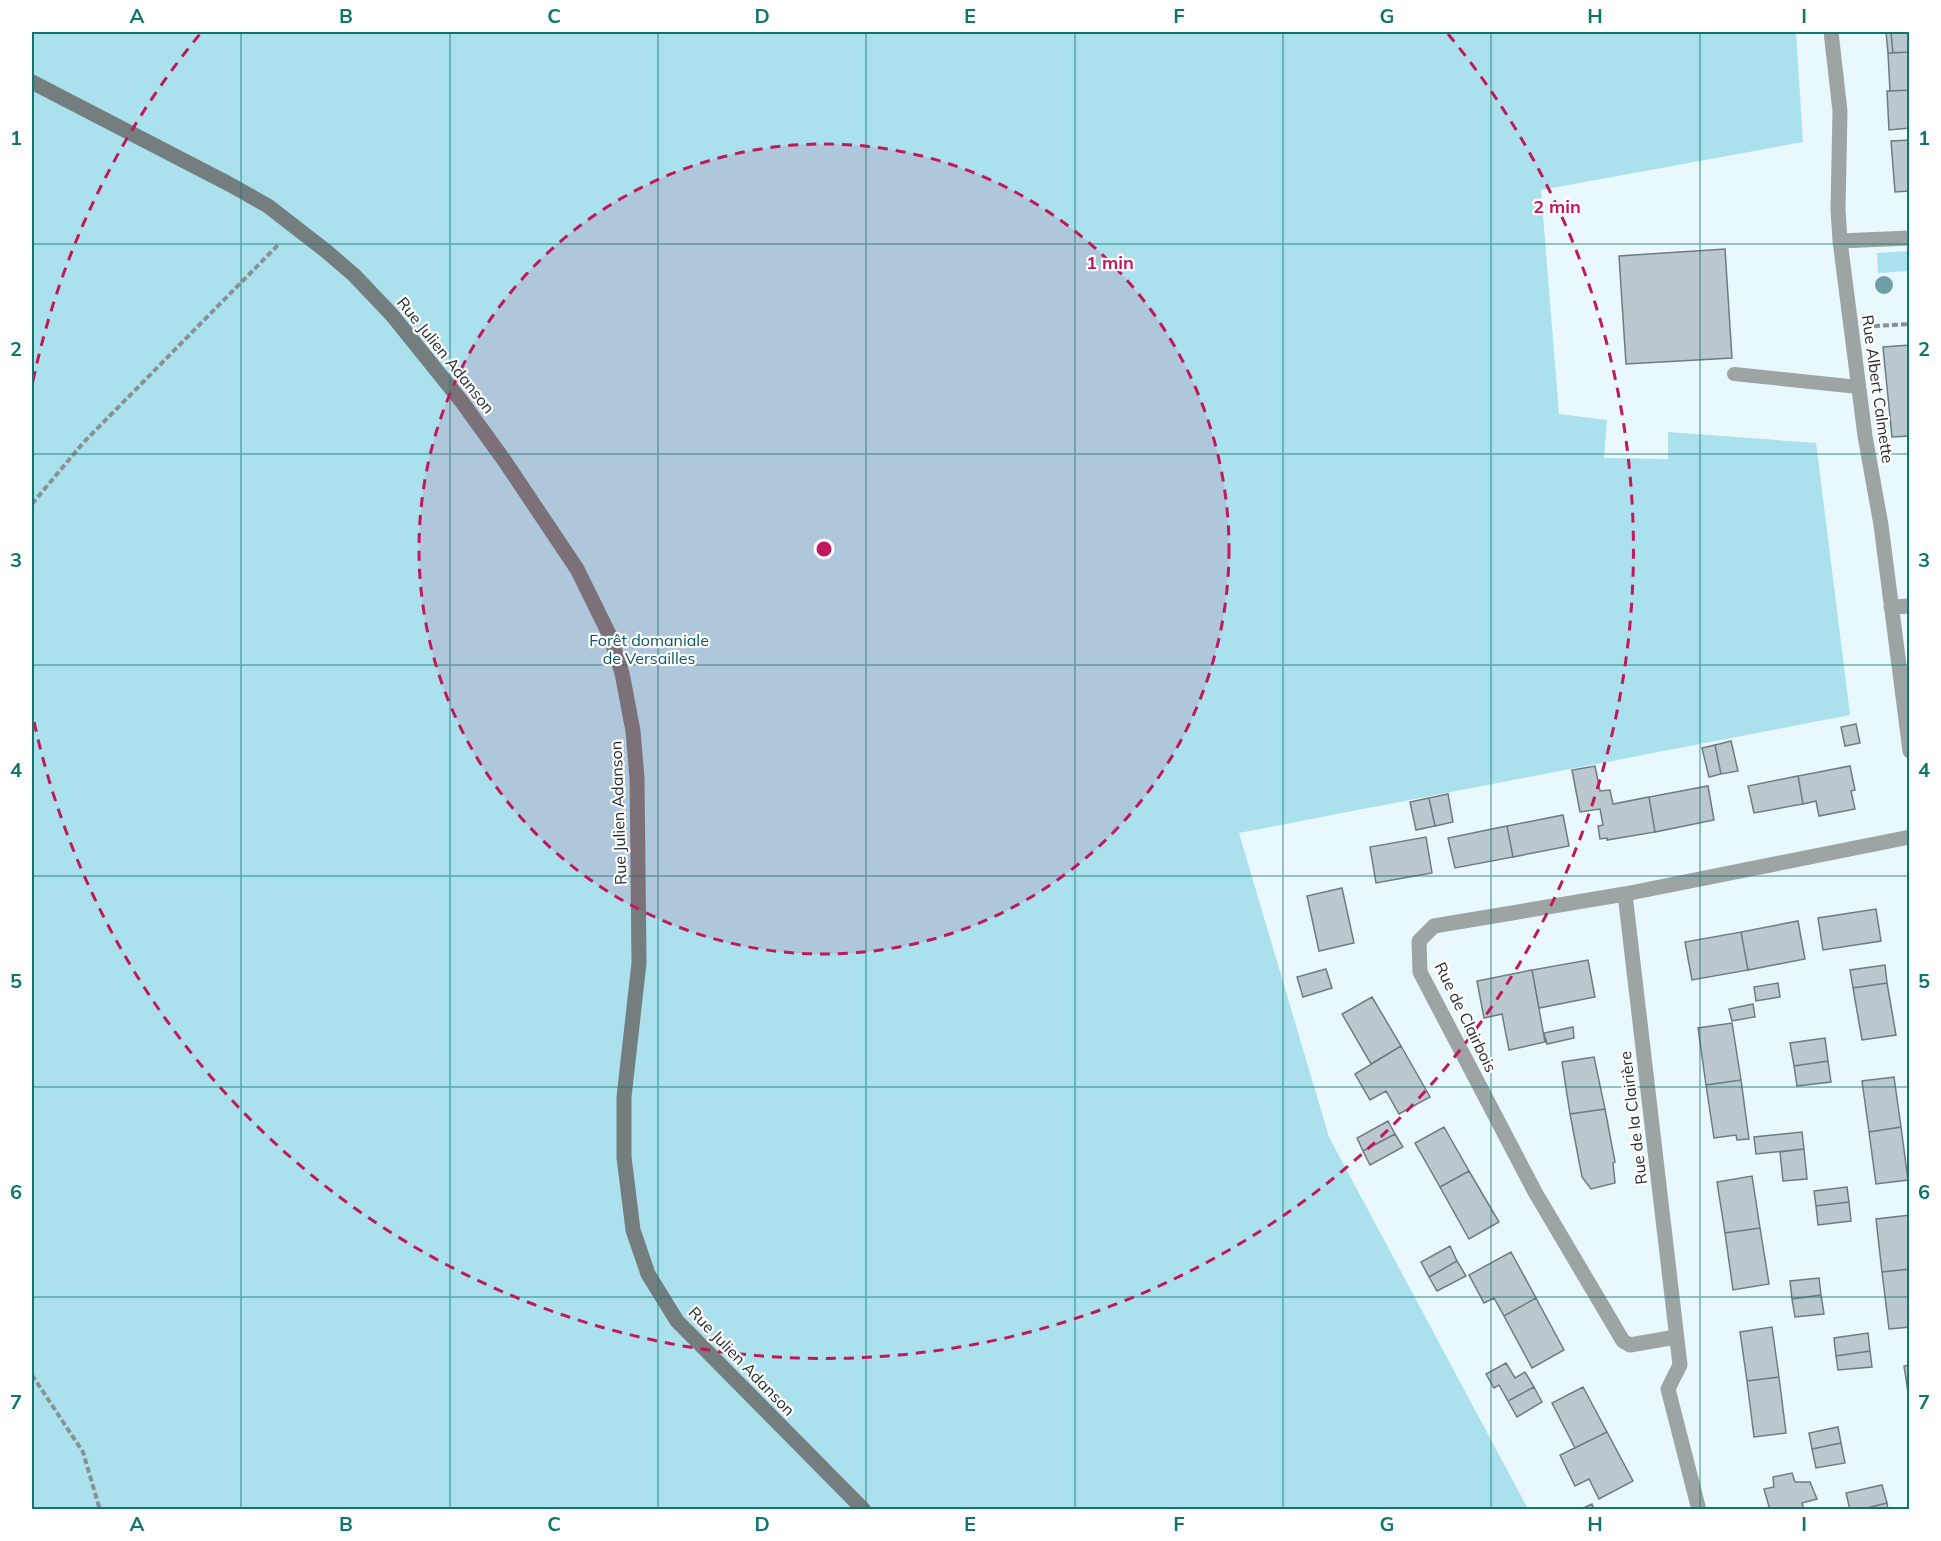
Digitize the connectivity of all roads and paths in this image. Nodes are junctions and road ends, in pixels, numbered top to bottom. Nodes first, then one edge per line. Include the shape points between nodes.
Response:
1 (1831, 32) edge
2 (32, 82) edge
3 (295, 227) junction
4 (1910, 238) edge
5 (1840, 241) junction
6 (1910, 324) edge
7 (1851, 327) junction
8 (1734, 374) dead end
9 (1858, 387) junction
10 (32, 504) edge
11 (1910, 606) edge
12 (1891, 607) junction
13 (1910, 751) edge
14 (1910, 837) edge
15 (1625, 894) junction
16 (1676, 1337) junction
17 (32, 1375) edge
18 (100, 1509) edge
19 (864, 1509) edge
20 (1699, 1509) edge

1 - 5 street, Rue Albert Calmette via 1840,111
2 - 3 main road, Rue Julien Adanson via 229,184
3 - 10 path via 83,443
3 - 19 main road, Rue Julien Adanson via 354,275 449,386 571,561 610,636 622,673 637,778 639,963 624,1096 624,1147 633,1230 648,1274 677,1322
4 - 5 street
5 - 7 street, Rue Albert Calmette
6 - 7 path
7 - 9 street, Rue Albert Calmette
8 - 9 lane
9 - 12 street, Rue Albert Calmette
11 - 12 street
12 - 13 street, Rue Albert Calmette
14 - 15 street, Rue de Clairbois
15 - 16 street, Rue de la Clairière
15 - 16 street, Rue de Clairbois via 1434,926 1419,941 1420,972 1535,1192 1623,1341 1630,1345
16 - 20 street via 1680,1365 1668,1389
17 - 18 path via 83,1452

